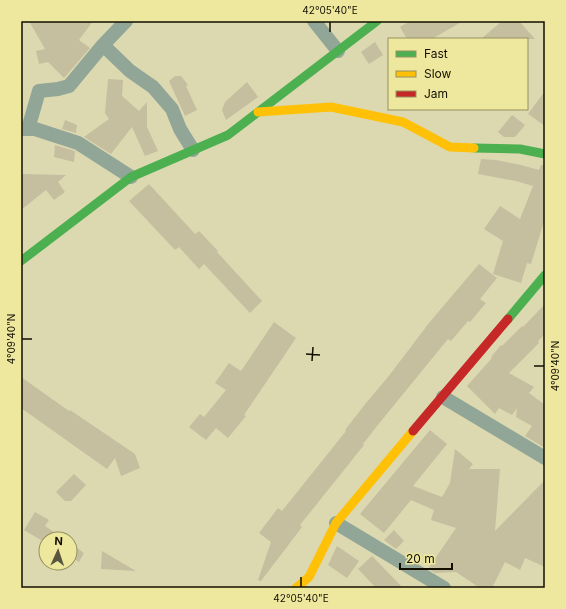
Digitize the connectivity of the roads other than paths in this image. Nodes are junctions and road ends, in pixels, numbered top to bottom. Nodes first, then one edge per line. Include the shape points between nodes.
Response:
1 (126, 21) edge
2 (314, 21) edge
3 (377, 21) edge
4 (103, 45) junction
5 (338, 51) junction
6 (258, 112) junction
7 (24, 129) edge
8 (193, 150) junction
9 (545, 154) edge
10 (131, 177) junction
11 (22, 258) edge
12 (545, 275) edge
13 (443, 397) junction
14 (545, 458) edge
15 (336, 523) junction
16 (296, 588) edge
17 (444, 588) edge

1 - 4 street
2 - 5 street
3 - 5 street
4 - 7 street via 68,86 39,90
4 - 8 street via 130,71 153,87 172,109
5 - 6 street
6 - 8 street via 228,135
6 - 9 street via 331,107 402,122 450,147 520,150
7 - 10 street via 35,129 78,143
8 - 10 street
10 - 11 street
12 - 13 street
13 - 14 street
13 - 15 street
15 - 16 street via 309,576
15 - 17 street

